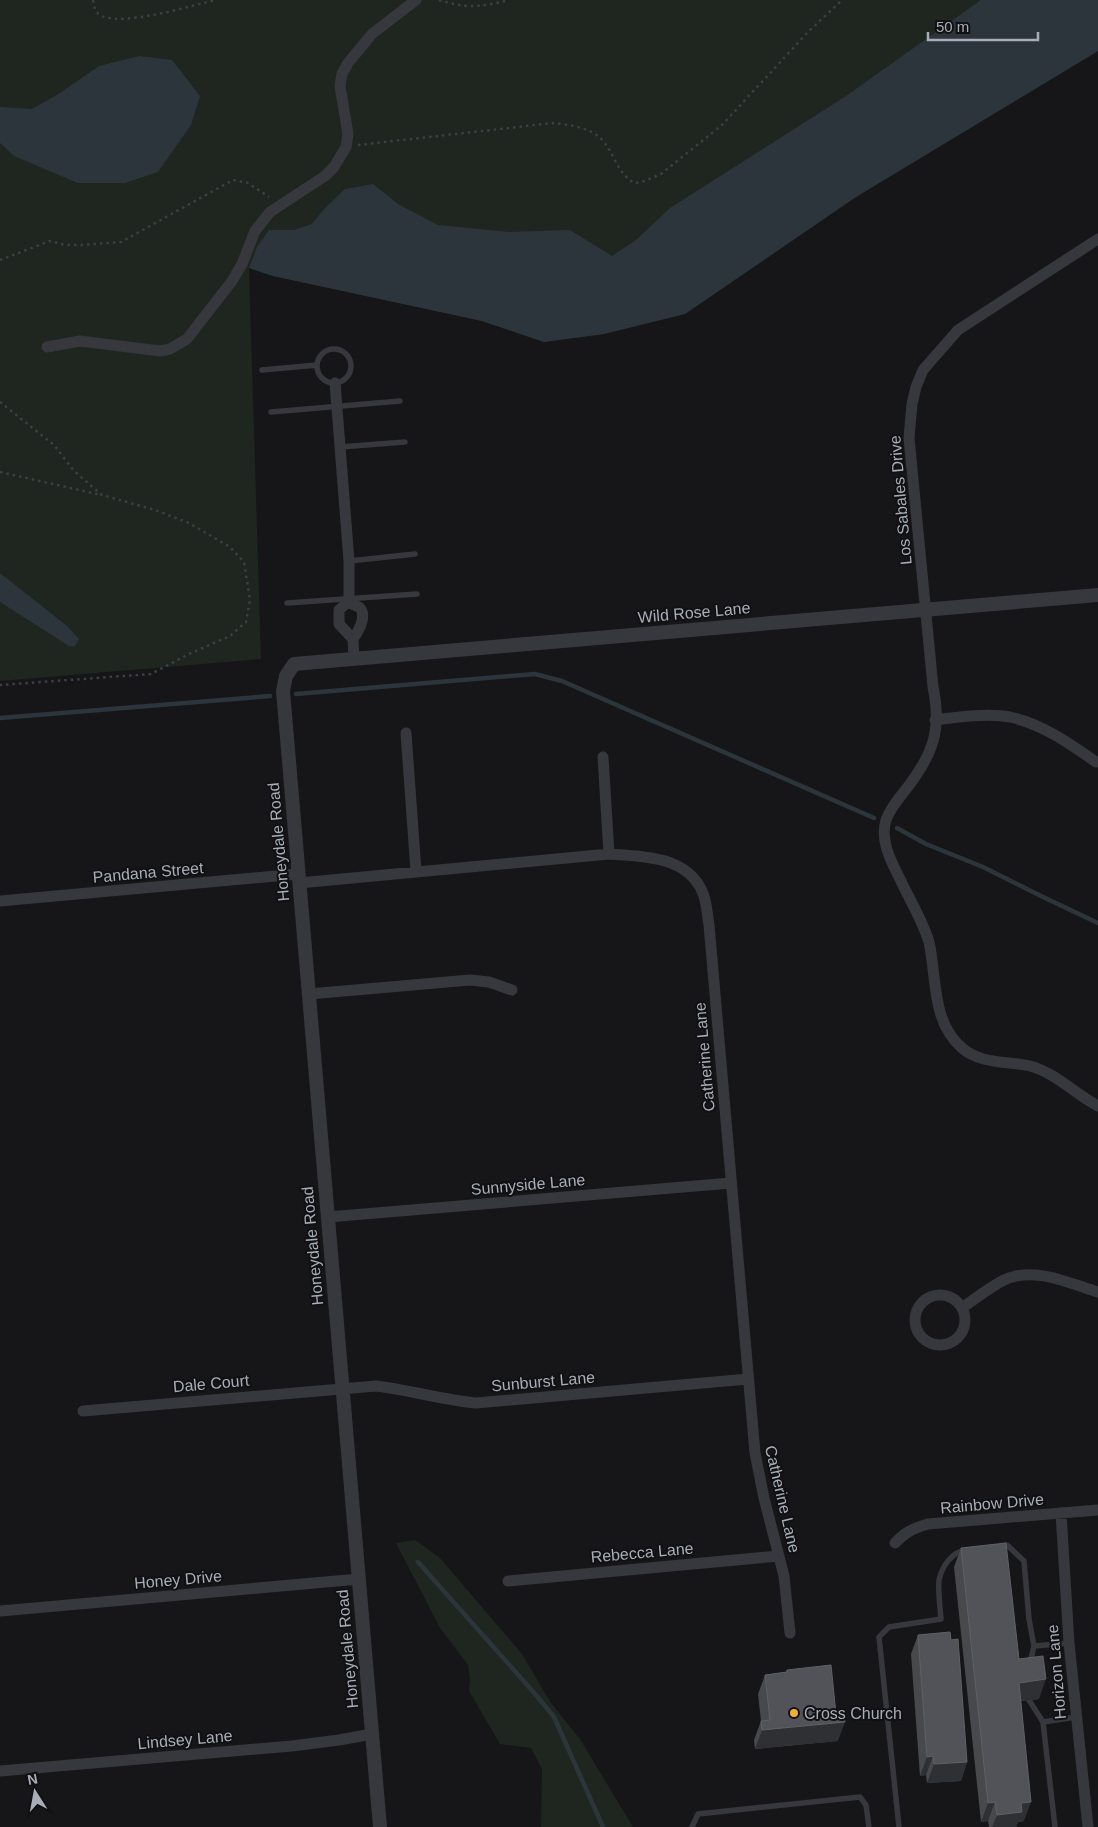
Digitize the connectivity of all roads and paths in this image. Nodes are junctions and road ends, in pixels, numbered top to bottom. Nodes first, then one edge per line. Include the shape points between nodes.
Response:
1 (93, 0) edge
2 (216, 0) edge
3 (416, 0) edge
4 (439, 0) edge
5 (508, 0) edge
6 (842, 0) edge
7 (346, 147) junction
8 (279, 206) junction
9 (1098, 239) edge
10 (0, 260) edge
11 (47, 347) dead end
12 (317, 364) junction
13 (262, 370) dead end
14 (335, 383) junction
15 (400, 401) dead end
16 (0, 402) edge
17 (337, 406) junction
18 (271, 412) dead end
19 (405, 442) dead end
20 (340, 447) junction
21 (0, 472) edge
22 (102, 495) junction
23 (415, 554) dead end
24 (349, 561) junction
25 (417, 594) dead end
26 (1098, 595) edge
27 (349, 600) junction
28 (287, 603) dead end
29 (926, 610) junction
30 (353, 639) junction
31 (354, 659) junction
32 (294, 664) joint
33 (0, 684) edge
34 (936, 720) junction
35 (406, 733) dead end
36 (603, 757) dead end
37 (1096, 762) dead end
38 (609, 854) junction
39 (416, 871) junction
40 (299, 879) junction
41 (0, 901) edge
42 (512, 990) dead end
43 (309, 994) junction
44 (1098, 1106) edge
45 (731, 1183) junction
46 (328, 1217) junction
47 (1098, 1292) edge
48 (962, 1308) junction
49 (748, 1379) junction
50 (342, 1388) junction
51 (83, 1411) dead end
52 (1098, 1510) edge
53 (1061, 1513) junction
54 (895, 1543) dead end
55 (998, 1546) edge
56 (969, 1550) edge
57 (779, 1556) junction
58 (359, 1579) junction
59 (508, 1581) dead end
60 (0, 1612) edge
61 (790, 1633) dead end
62 (1069, 1643) junction
63 (1034, 1646) junction
64 (1028, 1668) edge
65 (1029, 1700) dead end
66 (1076, 1717) junction
67 (1042, 1722) junction
68 (372, 1734) junction
69 (0, 1771) edge
70 (380, 1827) edge
71 (692, 1827) edge
72 (869, 1827) edge
73 (899, 1827) edge
74 (1055, 1827) edge
75 (1088, 1827) edge

1 - 2 path via 94,9 101,16 132,18
3 - 7 street via 372,34 342,74 340,86 348,134
4 - 5 path via 468,7
6 - 7 path via 722,125 661,174 642,182 634,183 625,177 603,141 586,130 566,124
7 - 8 street via 334,167 324,176
8 - 10 path via 248,183 233,180 121,242 65,245 50,241
8 - 11 street via 255,231 232,281 178,346 148,351 80,341
9 - 29 street, Los Sabales Drive via 958,330 924,370 916,387 909,438
12 - 13 lane
12 - 14 lane via 320,376
12 - 14 lane via 327,350 338,349 347,354 351,364 349,375
14 - 17 street
15 - 17 lane
16 - 22 path via 54,445 74,471
17 - 18 lane
17 - 20 street
19 - 20 lane
20 - 24 street
21 - 22 path
22 - 33 path via 188,523 230,547 244,562 250,600 246,622 230,636 151,674
23 - 24 lane
24 - 27 street
25 - 27 lane
26 - 29 street, Wild Rose Lane
27 - 28 lane
27 - 30 street via 361,611 362,626
27 - 30 street via 339,610 339,624
29 - 31 street, Wild Rose Lane
29 - 34 street, Los Sabales Drive
30 - 31 street
31 - 32 street, Wild Rose Lane
32 - 40 street, Honeydale Road via 286,676 283,692
34 - 37 street via 970,716 1009,717 1053,733
34 - 44 street, Los Sabales Drive via 933,746 927,759 893,806 884,832 885,845 929,943 936,1001 947,1030 954,1041 975,1056 1042,1070
35 - 39 street
36 - 38 street
38 - 39 street, Catherine Lane
38 - 45 street, Catherine Lane via 654,857 669,863 696,879 703,892 709,925
39 - 40 street, Catherine Lane
40 - 41 street, Pandana Street
40 - 43 street, Honeydale Road
42 - 43 street via 490,982 470,980
43 - 46 street, Honeydale Road
45 - 46 street, Sunnyside Lane
45 - 49 street, Catherine Lane
46 - 50 street, Honeydale Road
47 - 48 street via 1045,1276 1018,1276 1004,1280
48 - 48 street via 949,1297 932,1296 919,1306 915,1322 917,1330 928,1342 951,1342 964,1323
49 - 50 street, Sunburst Lane via 476,1403 376,1386
49 - 57 street, Catherine Lane via 758,1474
50 - 51 street, Dale Court
50 - 58 street, Honeydale Road
52 - 53 street, Rainbow Drive
53 - 54 street, Rainbow Drive via 928,1524 903,1534
53 - 62 street, Horizon Lane
55 - 63 lane via 1008,1545 1024,1561
56 - 73 lane via 959,1551 949,1558 940,1579 941,1619 889,1627 879,1637
57 - 59 street, Rebecca Lane
57 - 61 street, Catherine Lane
58 - 60 street, Honey Drive
58 - 68 street, Honeydale Road
62 - 63 lane
62 - 66 street, Horizon Lane
63 - 64 lane
65 - 67 lane
66 - 67 lane
66 - 75 street, Horizon Lane
67 - 74 lane
68 - 69 street, Lindsey Lane via 292,1746
68 - 70 street, Honeydale Road
71 - 72 lane via 698,1814 860,1797 866,1805

